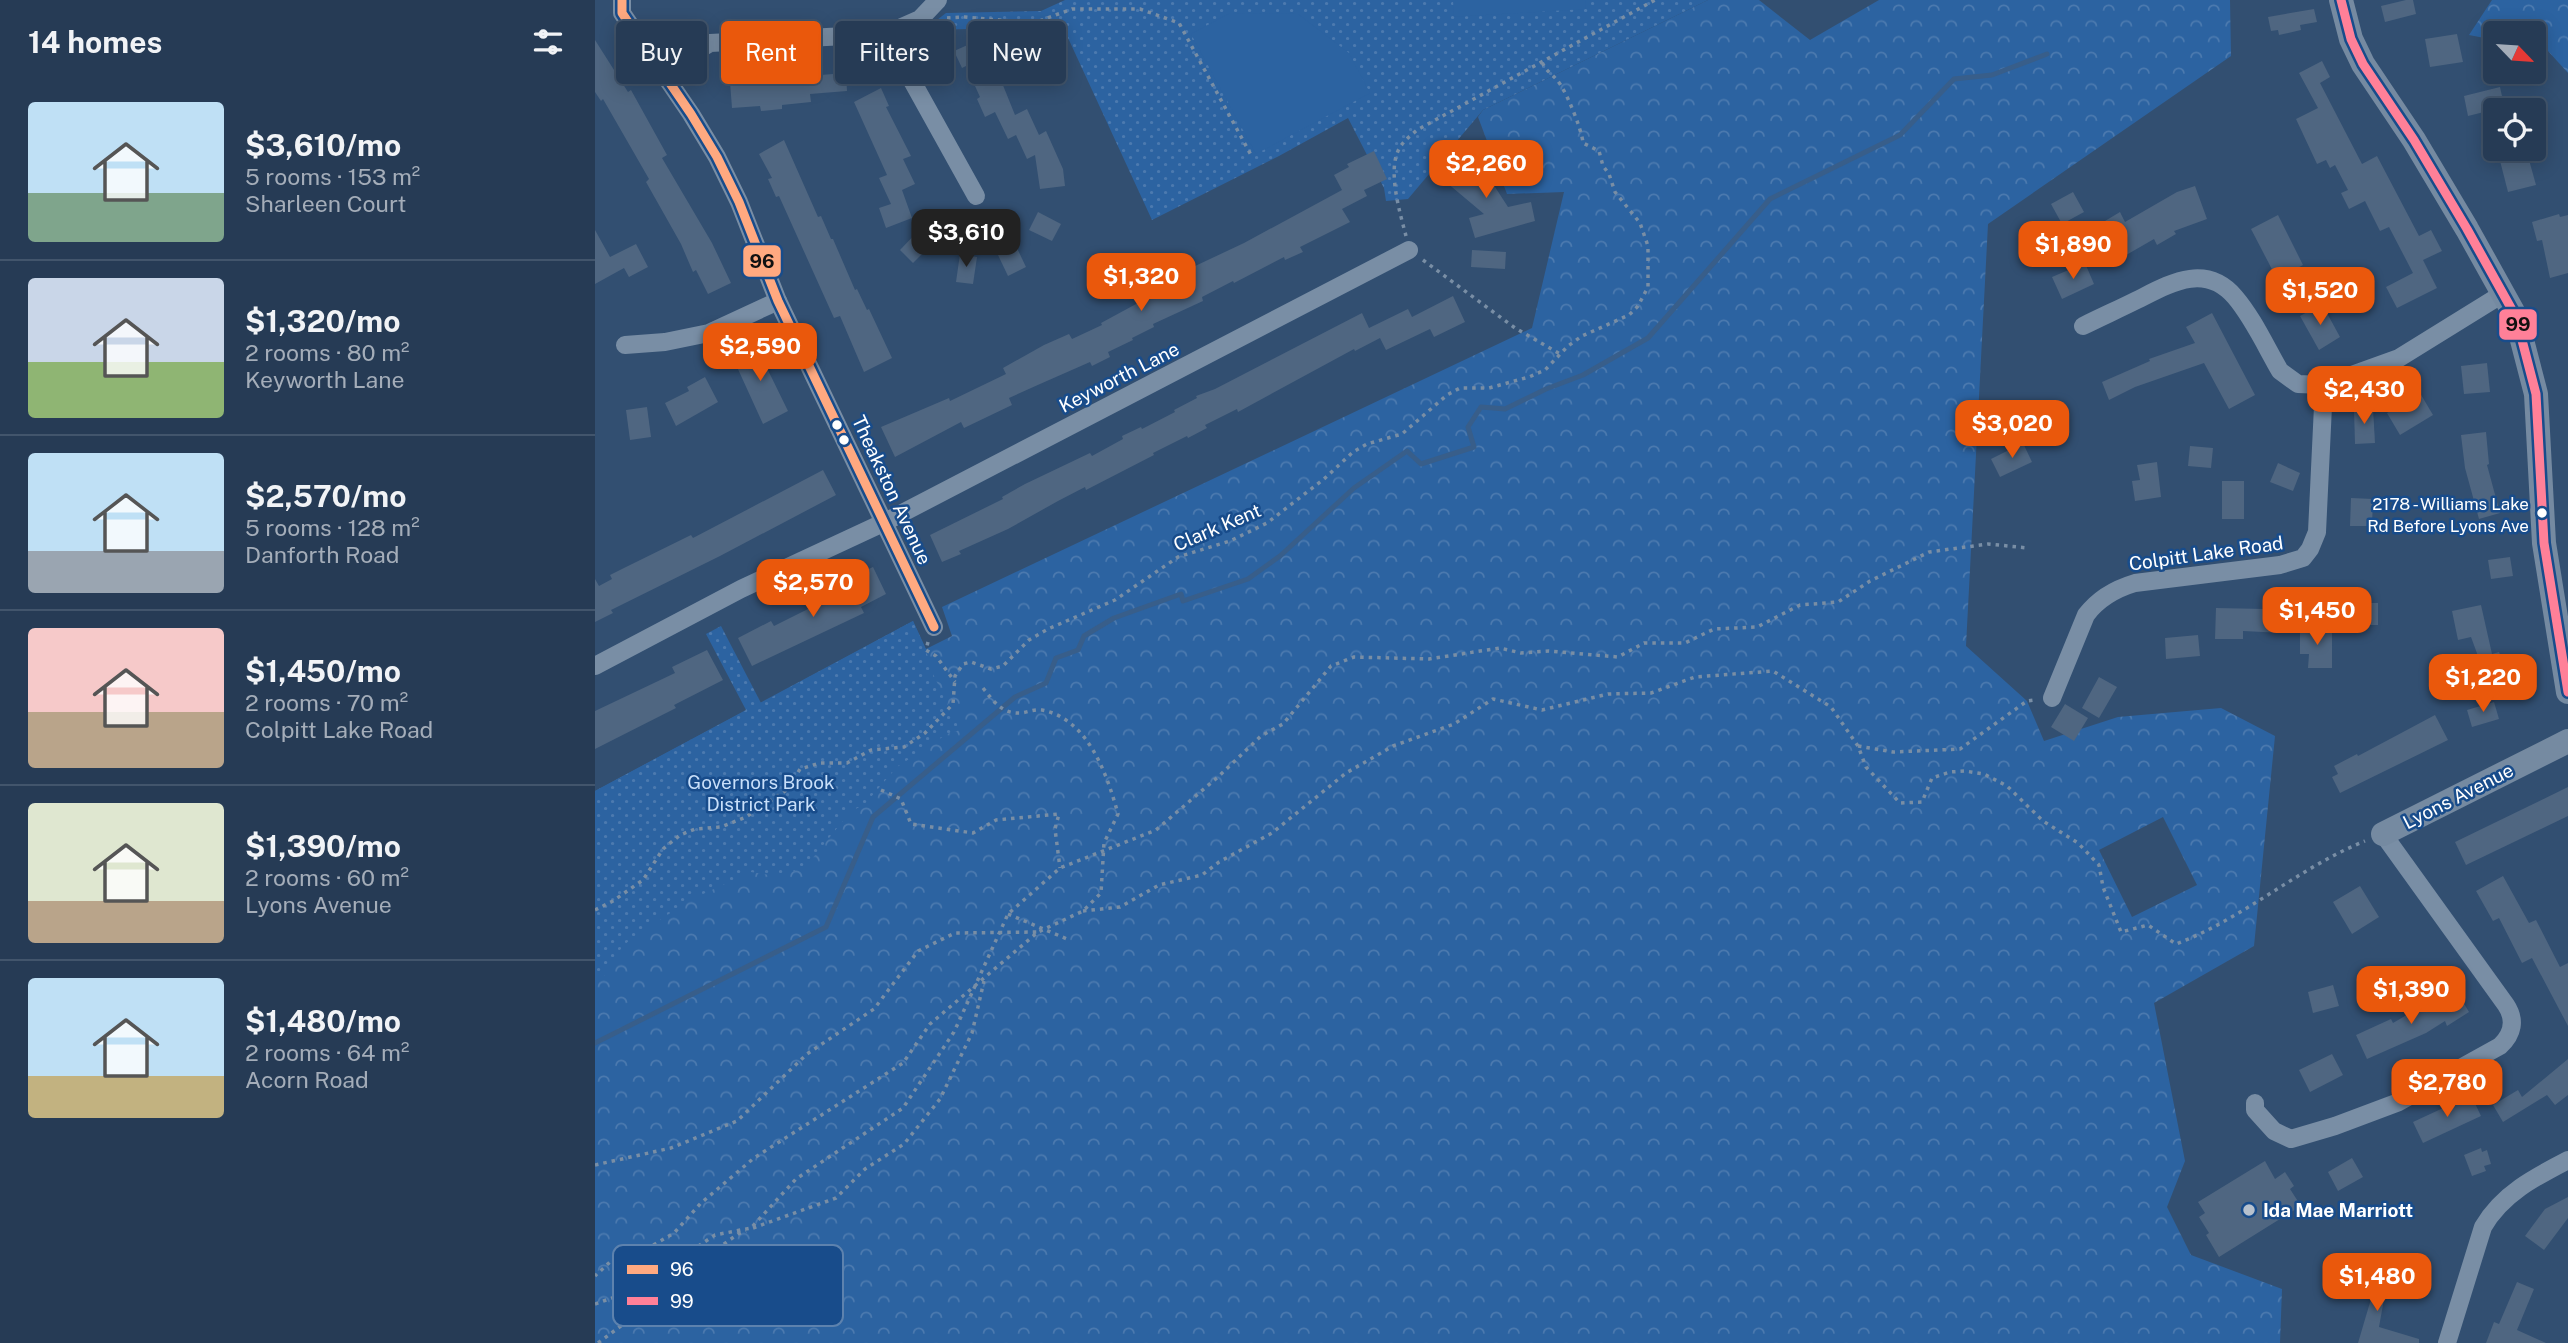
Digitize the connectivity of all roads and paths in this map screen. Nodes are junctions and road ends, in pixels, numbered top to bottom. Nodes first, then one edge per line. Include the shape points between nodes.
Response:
1 (622, 0) edge
2 (938, 0) edge
3 (1655, 0) edge
4 (2341, 0) edge
5 (920, 19) junction
6 (627, 21) edge
7 (917, 21) edge
8 (835, 37) edge
9 (707, 45) edge
10 (1542, 62) junction
11 (670, 84) edge
12 (914, 84) edge
13 (1251, 155) dead end
14 (976, 196) dead end
15 (1409, 250) junction
16 (2504, 293) junction
17 (778, 301) junction
18 (2083, 326) dead end
19 (625, 345) dead end
20 (1560, 354) junction
21 (2324, 385) junction
22 (885, 522) junction
23 (2028, 548) dead end
24 (934, 627) joint
25 (595, 666) edge
26 (956, 684) junction
27 (983, 688) dead end
28 (2568, 692) edge
29 (2052, 698) joint
30 (2568, 741) edge
31 (1858, 746) junction
32 (881, 790) dead end
33 (2383, 834) junction
34 (1060, 868) junction
35 (595, 910) edge
36 (1083, 911) junction
37 (1008, 914) junction
38 (1038, 932) junction
39 (1067, 939) dead end
40 (984, 979) junction
41 (2255, 1103) dead end
42 (2568, 1160) edge
43 (595, 1165) edge
44 (653, 1245) edge
45 (700, 1245) edge
46 (723, 1245) edge
47 (613, 1260) edge
48 (595, 1276) edge
49 (613, 1298) edge
50 (595, 1304) edge
51 (621, 1326) edge
52 (598, 1343) edge
53 (2447, 1343) edge

1 - 6 street, Theakston Avenue
2 - 5 street
3 - 10 path
4 - 16 main road via 2351,40 2363,64 2414,140
5 - 7 street
5 - 13 path via 965,17 1034,23 1072,9 1140,9 1179,23
8 - 9 street
10 - 15 path via 1405,140 1395,167
10 - 20 path, Clark Kent via 1559,81 1578,118 1583,144 1599,150 1615,192 1645,233 1648,246 1648,287 1638,306 1629,315 1582,336
11 - 17 street, Theakston Avenue via 717,157
12 - 14 street
15 - 20 path via 1515,328
15 - 22 street, Keyworth Lane
16 - 21 street via 2399,358
16 - 28 main road via 2516,317 2536,394 2544,543
17 - 19 street via 709,333
17 - 22 street, Theakston Avenue
18 - 21 street via 2176,281 2210,281 2237,299 2280,371 2304,386
20 - 26 path, Clark Kent via 1545,370 1529,377 1489,388 1460,388 1447,395 1402,434 1353,453 1267,523 1230,541 1178,557 1115,600 1029,640 1003,666 963,664 955,676
21 - 29 street, Colpitt Lake Road via 2317,532 2307,555 2280,565 2135,583 2112,592 2086,615
22 - 24 street, Theakston Avenue
22 - 25 street, Keyworth Lane via 741,589
23 - 34 path via 1987,544 1929,552 1838,602 1800,605 1757,627 1714,629 1685,643 1644,643 1618,657 1500,648 1429,659 1354,657 1331,666 1283,724 1261,736 1156,830
24 - 26 path via 926,650 936,656
26 - 35 path, Clark Kent via 953,704 913,742 871,750 847,763 800,769 788,789 746,817 680,835 663,849 643,880
27 - 36 path via 1000,709 1019,713 1040,709 1064,718 1083,734 1112,791 1118,814 1104,843 1101,893
29 - 31 path via 2027,701 1960,749 1893,752
30 - 33 main road, Lyons Avenue
31 - 33 path via 1866,767 1900,803 1922,802 1932,778 1950,772 1984,774 2007,786 2099,865 2121,932 2148,925 2176,944 2202,934 2334,855
31 - 36 path via 1831,707 1773,671 1695,677 1651,693 1608,694 1542,710 1493,699 1454,724 1393,746 1356,766 1272,833 1202,875 1159,885 1120,907
32 - 34 path via 901,799 911,824 948,829 973,832 996,820 1059,814 1055,829
33 - 41 street, Lyons Avenue via 2506,1004 2512,1018 2510,1035 2500,1046 2399,1102 2291,1139 2274,1131 2255,1110
34 - 37 path
36 - 38 path
37 - 39 path
37 - 45 path via 954,1032 903,1108 796,1179 751,1228 715,1235
38 - 40 path
38 - 43 path via 955,933 918,951 874,1009 807,1054 737,1121 671,1149
40 - 44 path via 930,1024 903,1063 754,1158 674,1233
40 - 46 path via 972,1032 940,1099 904,1144 865,1169 836,1198 738,1234
42 - 53 street via 2532,1178 2493,1211 2483,1227
47 - 48 path
49 - 50 path
51 - 52 path

